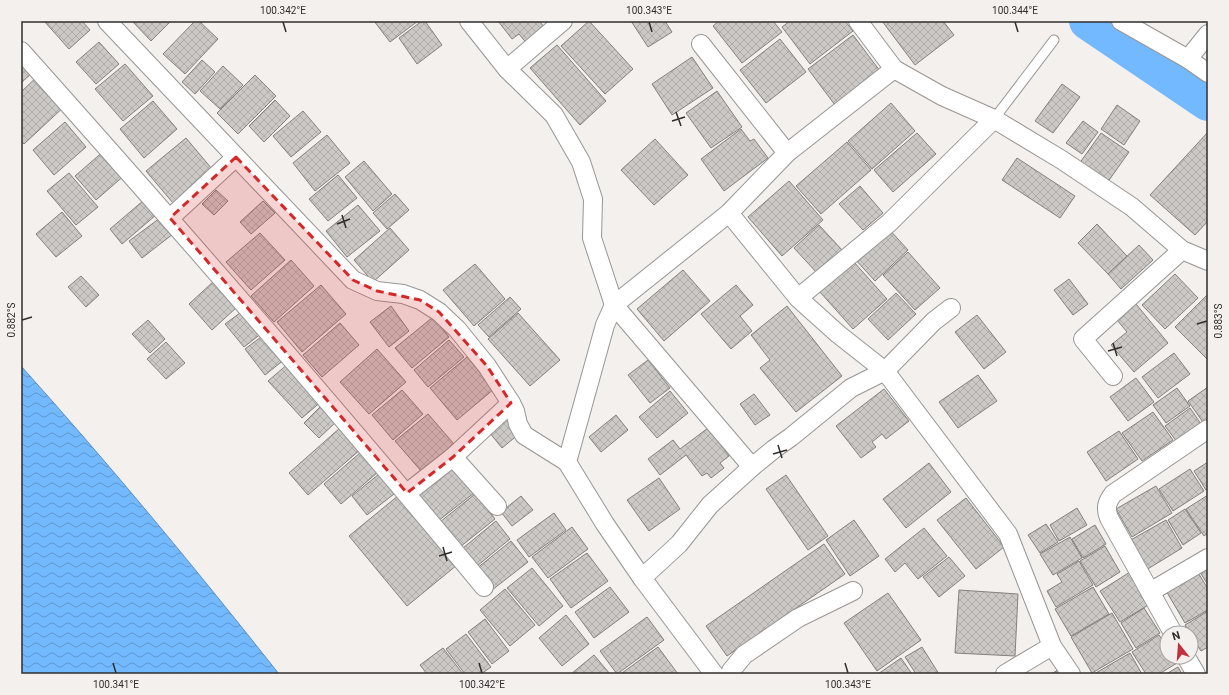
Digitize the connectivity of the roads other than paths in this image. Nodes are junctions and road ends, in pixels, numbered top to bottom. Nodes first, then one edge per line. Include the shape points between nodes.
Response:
1 (107, 21) edge
2 (469, 21) edge
3 (563, 21) edge
4 (858, 21) edge
5 (1121, 21) edge
6 (1208, 34) edge
7 (1054, 40) dead end
8 (701, 44) dead end
9 (21, 51) edge
10 (1188, 59) junction
11 (507, 69) junction
12 (894, 69) junction
13 (1208, 73) edge
14 (994, 119) junction
15 (787, 153) junction
16 (236, 157) junction
17 (729, 213) junction
18 (170, 218) junction
19 (1182, 250) junction
20 (1205, 256) edge
21 (798, 298) junction
22 (614, 305) junction
23 (951, 308) dead end
24 (885, 371) junction
25 (1113, 376) dead end
26 (512, 403) junction
27 (1208, 429) edge
28 (453, 457) junction
29 (567, 462) junction
30 (752, 467) junction
31 (407, 493) junction
32 (497, 506) dead end
33 (1208, 558) edge
34 (642, 578) junction
35 (484, 587) dead end
36 (853, 591) dead end
37 (1150, 592) junction
38 (1169, 625) edge
39 (1052, 646) junction
40 (1191, 665) edge
41 (1208, 667) edge
42 (714, 674) edge
43 (730, 674) edge
44 (1005, 674) edge
45 (1070, 674) edge
46 (1196, 674) edge

1 - 16 street
2 - 11 street
3 - 11 street
4 - 12 street
5 - 10 street
6 - 10 street
7 - 14 lane
8 - 15 street
9 - 18 street
10 - 13 street
11 - 22 street via 554,115 581,162 593,199 592,238
12 - 14 street via 942,96
12 - 15 street
14 - 19 street via 1132,206
14 - 21 street via 889,223
15 - 17 street
16 - 18 street
16 - 26 street via 353,280 377,291 403,294 420,300 439,312 457,329 487,366
17 - 21 street
17 - 22 street
18 - 31 street
19 - 20 street
19 - 25 street via 1083,339
21 - 24 street
22 - 29 street via 605,325
22 - 30 street
23 - 24 street via 934,321
24 - 30 street via 851,388
24 - 39 street via 1008,534
26 - 28 street
26 - 29 street via 524,435
27 - 37 street via 1128,483 1108,500 1106,508 1109,518
28 - 31 street
28 - 32 street
29 - 34 street
30 - 34 street via 710,505 679,544
31 - 35 street
33 - 37 street
34 - 42 street
36 - 43 street via 798,618 744,655
37 - 38 street
39 - 44 street
39 - 45 street
40 - 46 street
41 - 46 street

